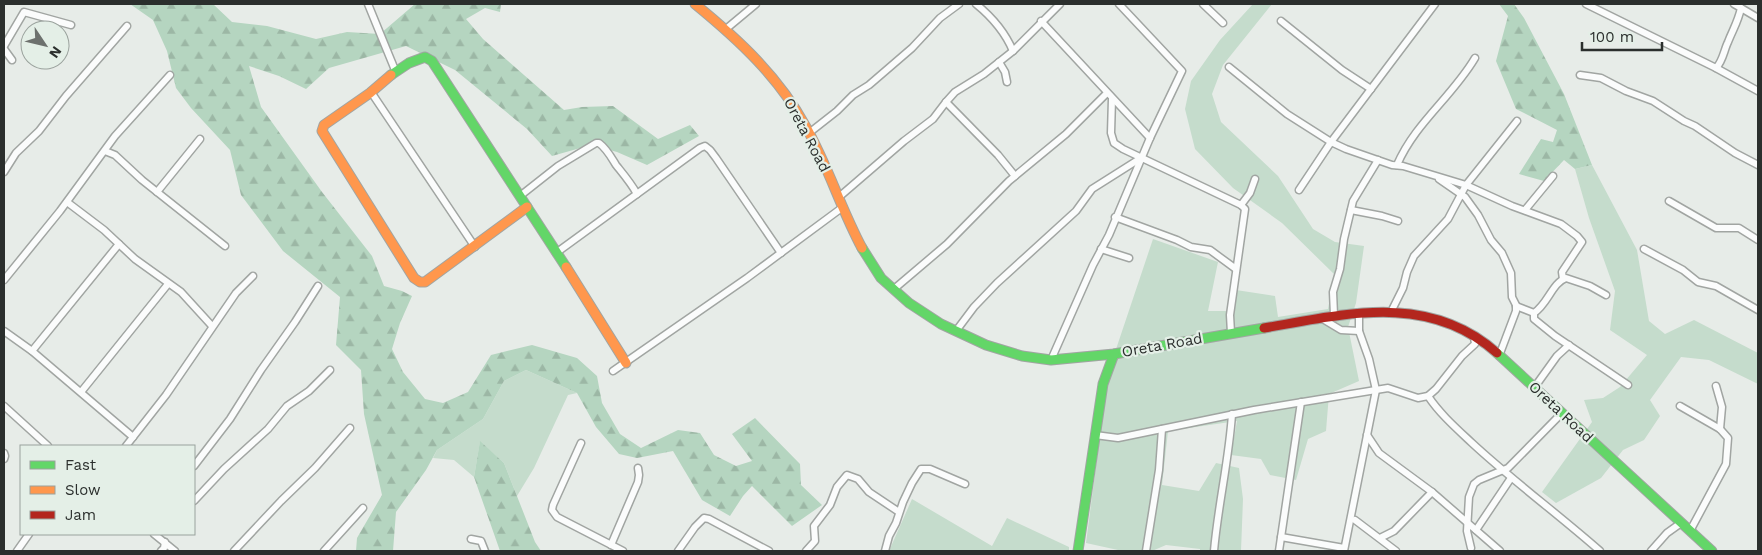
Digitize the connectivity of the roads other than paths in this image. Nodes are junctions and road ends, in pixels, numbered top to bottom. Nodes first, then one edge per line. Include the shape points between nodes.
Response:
1 (368, 4) edge
2 (695, 4) edge
3 (756, 4) edge
4 (959, 4) edge
5 (976, 4) edge
6 (1060, 4) edge
7 (1118, 4) edge
8 (1203, 4) edge
9 (1434, 4) edge
10 (1586, 4) edge
11 (1734, 4) edge
12 (1741, 8) junction
13 (1758, 18) edge
14 (1281, 21) dead end
15 (1041, 22) junction
16 (1223, 23) dead end
17 (71, 25) dead end
18 (127, 26) dead end
19 (726, 29) junction
20 (4, 47) edge
21 (1012, 51) junction
22 (1475, 58) dead end
23 (12, 60) dead end
24 (999, 62) junction
25 (1229, 67) dead end
26 (1716, 68) junction
27 (395, 70) junction
28 (170, 75) dead end
29 (1580, 75) dead end
30 (1007, 82) dead end
31 (1370, 89) junction
32 (371, 92) junction
33 (1758, 92) edge
34 (1110, 96) junction
35 (946, 102) junction
36 (1517, 121) dead end
37 (809, 133) junction
38 (1150, 138) junction
39 (200, 140) dead end
40 (1331, 142) junction
41 (105, 151) junction
42 (1142, 157) junction
43 (1378, 160) junction
44 (1397, 165) junction
45 (1758, 165) edge
46 (4, 172) edge
47 (1015, 176) junction
48 (1434, 176) junction
49 (1552, 176) dead end
50 (1255, 179) dead end
51 (631, 183) junction
52 (1466, 185) junction
53 (647, 187) junction
54 (1299, 190) dead end
55 (157, 192) junction
56 (637, 194) junction
57 (1462, 194) junction
58 (520, 196) junction
59 (839, 198) junction
60 (1669, 201) dead end
61 (66, 202) junction
62 (1241, 205) junction
63 (527, 207) junction
64 (843, 207) junction
65 (1351, 210) junction
66 (1526, 210) junction
67 (1116, 217) junction
68 (1398, 221) dead end
69 (1758, 240) edge
70 (119, 244) junction
71 (225, 246) dead end
72 (475, 247) junction
73 (1102, 248) junction
74 (1644, 249) dead end
75 (556, 253) junction
76 (781, 253) junction
77 (1129, 258) dead end
78 (1236, 269) junction
79 (253, 276) dead end
80 (1563, 279) junction
81 (4, 280) edge
82 (168, 284) junction
83 (318, 286) dead end
84 (894, 289) junction
85 (1606, 295) dead end
86 (1516, 306) junction
87 (1758, 310) edge
88 (1391, 312) junction
89 (1534, 313) junction
90 (1359, 314) junction
91 (1334, 315) junction
92 (1320, 318) junction
93 (212, 326) junction
94 (4, 331) edge
95 (956, 331) junction
96 (1359, 331) junction
97 (1231, 333) junction
98 (1474, 337) junction
99 (1569, 345) junction
100 (32, 351) junction
101 (1114, 354) junction
102 (1499, 356) junction
103 (1051, 360) junction
104 (626, 363) junction
105 (330, 370) dead end
106 (613, 371) dead end
107 (1628, 385) dead end
108 (1716, 386) dead end
109 (1534, 388) junction
110 (1376, 390) junction
111 (81, 392) junction
112 (1428, 396) junction
113 (1301, 402) junction
114 (4, 406) edge
115 (1680, 406) dead end
116 (1562, 413) junction
117 (1232, 414) junction
118 (350, 428) dead end
119 (1162, 429) junction
120 (1720, 429) junction
121 (1095, 435) junction
122 (1367, 435) junction
123 (133, 437) junction
124 (581, 443) dead end
125 (47, 445) edge
126 (127, 445) edge
127 (4, 453) edge
128 (4, 460) edge
129 (195, 465) edge
130 (638, 468) dead end
131 (1502, 471) junction
132 (1511, 478) junction
133 (965, 484) dead end
134 (1432, 492) junction
135 (195, 500) edge
136 (363, 508) dead end
137 (900, 512) junction
138 (1355, 520) dead end
139 (1680, 522) junction
140 (1468, 524) junction
141 (1476, 530) junction
142 (1690, 531) junction
143 (28, 535) edge
144 (155, 535) edge
145 (1281, 536) junction
146 (1380, 538) junction
147 (470, 539) dead end
148 (611, 545) junction
149 (164, 546) edge
150 (1472, 548) dead end
151 (1344, 550) edge
152 (17, 551) edge
153 (175, 551) edge
154 (234, 551) edge
155 (324, 551) edge
156 (485, 551) edge
157 (623, 551) edge
158 (678, 551) edge
159 (769, 551) edge
160 (806, 551) edge
161 (885, 551) edge
162 (1078, 551) edge
163 (1146, 551) edge
164 (1214, 551) edge
165 (1279, 551) edge
166 (1396, 551) edge
167 (1500, 551) edge
168 (1600, 551) edge
169 (1651, 551) edge
170 (1712, 551) edge

1 - 27 street
2 - 19 street, Oreta Road
3 - 19 street
4 - 37 street via 869,85
5 - 21 street via 1008,38
6 - 15 street
7 - 38 street via 1182,71
8 - 16 street
9 - 31 street
10 - 26 street
11 - 12 street
12 - 13 street
12 - 26 street
14 - 31 street
15 - 21 street
15 - 34 street
17 - 20 street via 24,12
18 - 46 street via 39,131 16,153
19 - 37 street, Oreta Road via 760,62 787,95
20 - 23 street
21 - 24 street
22 - 44 street via 1461,80 1411,138
24 - 30 street
24 - 35 street via 955,92
25 - 40 street via 1287,114
26 - 33 street
27 - 32 street
27 - 58 street via 419,58 432,61
28 - 41 street
29 - 45 street via 1601,78 1653,101
31 - 40 street
32 - 72 street
32 - 72 street via 324,125 322,131 414,278 425,282
34 - 38 street
34 - 42 street via 1110,133 1114,143
34 - 47 street
35 - 47 street via 998,154
35 - 59 street via 933,119
36 - 52 street
37 - 59 street, Oreta Road
38 - 42 street
39 - 55 street
40 - 43 street
40 - 54 street
41 - 55 street via 115,155
41 - 61 street
42 - 62 street
42 - 67 street
42 - 95 street via 1092,189 1076,211 997,283
43 - 44 street
43 - 65 street via 1354,199
44 - 48 street
47 - 84 street via 947,244
48 - 52 street
48 - 57 street
49 - 66 street
50 - 62 street
51 - 53 street
51 - 56 street
51 - 58 street via 604,146 596,142
52 - 57 street
52 - 66 street
53 - 56 street
53 - 76 street via 705,146
55 - 71 street
56 - 75 street
57 - 86 street via 1502,253 1511,273 1512,297
57 - 88 street via 1448,219 1414,256
58 - 63 street
59 - 64 street, Oreta Road
60 - 69 street via 1716,228 1739,228
61 - 70 street
61 - 81 street
62 - 78 street via 1245,211
63 - 72 street
63 - 75 street
64 - 76 street
64 - 84 street, Oreta Road via 861,246 881,278
65 - 68 street
65 - 91 street via 1333,292
66 - 80 street via 1560,224 1582,242 1562,272
67 - 73 street
67 - 78 street via 1191,247 1210,250
70 - 82 street
70 - 100 street
73 - 77 street
73 - 103 street
74 - 87 street via 1698,282 1716,286
75 - 104 street
76 - 104 street
78 - 97 street
79 - 93 street
80 - 85 street via 1570,278
80 - 89 street
82 - 93 street via 191,301
82 - 111 street
83 - 129 street via 230,419
84 - 95 street, Oreta Road via 909,303
86 - 89 street
86 - 102 street
88 - 90 street, Oreta Road
88 - 98 street, Oreta Road via 1436,318
89 - 99 street via 1534,319
90 - 91 street, Oreta Road
90 - 96 street
91 - 92 street, Oreta Road
92 - 96 street via 1342,330
92 - 97 street, Oreta Road
93 - 123 street via 166,395
94 - 100 street
95 - 103 street, Oreta Road via 1022,356
96 - 110 street
97 - 101 street, Oreta Road
98 - 102 street, Oreta Road
98 - 112 street via 1475,344
99 - 107 street
99 - 109 street
100 - 111 street
101 - 103 street, Oreta Road
101 - 121 street via 1103,384
102 - 109 street, Oreta Road
104 - 106 street
105 - 135 street via 309,391 287,406 268,429 224,468
108 - 120 street via 1722,407
109 - 116 street, Oreta Road
110 - 112 street via 1388,388 1418,398
110 - 113 street
110 - 122 street
111 - 123 street
112 - 131 street via 1438,412
113 - 117 street
113 - 145 street
114 - 125 street
115 - 120 street
116 - 131 street
116 - 139 street, Oreta Road
117 - 119 street
117 - 164 street
118 - 154 street
119 - 121 street via 1118,438
119 - 163 street
120 - 142 street via 1728,438 1727,462
121 - 162 street
122 - 134 street via 1379,453
122 - 151 street
123 - 126 street
124 - 148 street via 552,510 557,516
127 - 128 street
130 - 148 street via 638,482
131 - 132 street
131 - 140 street via 1474,484 1469,497
132 - 141 street
132 - 168 street
133 - 137 street via 923,468 912,482
134 - 140 street
134 - 146 street via 1394,531
136 - 155 street
137 - 160 street via 869,492 858,479 847,475 814,526 815,541
137 - 161 street
138 - 146 street
139 - 142 street, Oreta Road
139 - 169 street
140 - 141 street
140 - 150 street
141 - 167 street
142 - 170 street, Oreta Road
143 - 152 street
144 - 149 street
145 - 151 street
145 - 165 street
146 - 166 street
147 - 156 street via 481,542
148 - 157 street
149 - 153 street
158 - 159 street via 704,518

